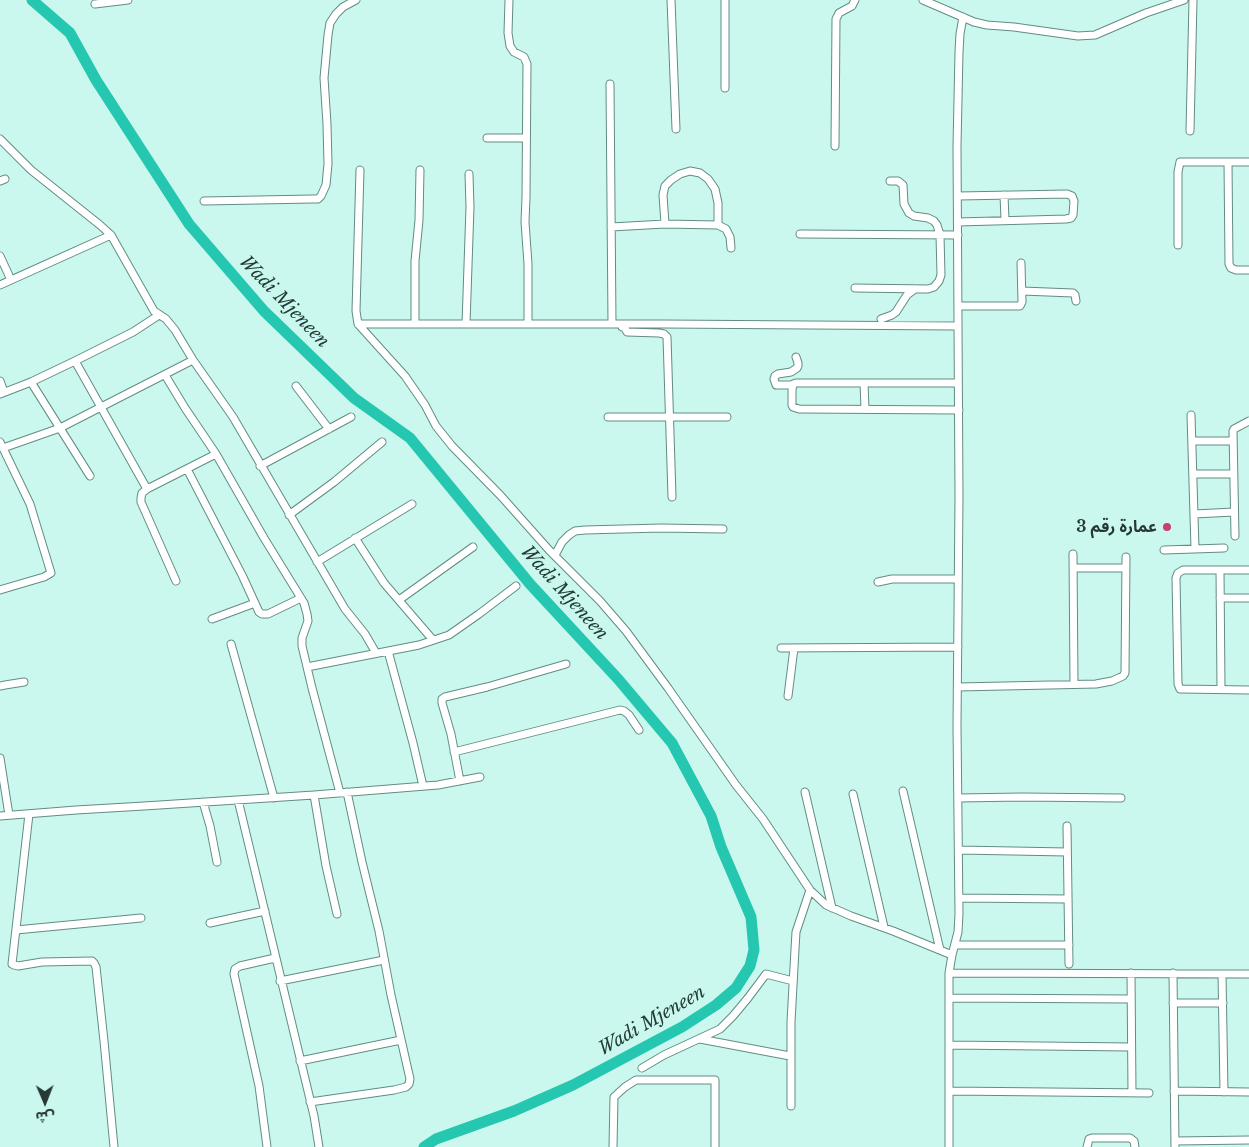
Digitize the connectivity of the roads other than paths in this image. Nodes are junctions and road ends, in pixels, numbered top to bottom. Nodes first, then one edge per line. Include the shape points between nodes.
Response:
1 (128, 0) edge
2 (509, 0) edge
3 (671, 0) edge
4 (725, 0) edge
5 (855, 0) edge
6 (923, 0) edge
7 (1184, 0) edge
8 (1193, 0) edge
9 (351, 1) edge
10 (94, 4) dead end
11 (963, 17) junction
12 (610, 84) dead end
13 (726, 88) dead end
14 (676, 129) dead end
15 (1190, 131) dead end
16 (487, 138) dead end
17 (526, 138) junction
18 (0, 139) edge
19 (835, 146) dead end
20 (1228, 162) junction
21 (1249, 162) edge
22 (360, 170) dead end
23 (420, 170) dead end
24 (469, 174) dead end
25 (890, 181) dead end
26 (1004, 195) junction
27 (958, 196) junction
28 (204, 201) dead end
29 (1004, 220) junction
30 (958, 222) junction
31 (665, 224) junction
32 (718, 225) junction
33 (611, 227) junction
34 (800, 234) dead end
35 (111, 235) junction
36 (940, 235) junction
37 (958, 235) junction
38 (1178, 245) dead end
39 (731, 248) dead end
40 (0, 256) edge
41 (1021, 263) dead end
42 (1249, 270) edge
43 (11, 280) junction
44 (0, 285) edge
45 (855, 288) dead end
46 (915, 288) junction
47 (1022, 291) junction
48 (1076, 301) dead end
49 (958, 306) junction
50 (160, 315) junction
51 (881, 318) dead end
52 (358, 324) junction
53 (415, 324) junction
54 (466, 324) junction
55 (528, 324) junction
56 (612, 324) junction
57 (622, 324) junction
58 (958, 326) junction
59 (796, 357) dead end
60 (193, 360) junction
61 (75, 361) junction
62 (165, 375) junction
63 (0, 381) edge
64 (31, 382) junction
65 (958, 382) junction
66 (864, 383) junction
67 (792, 385) junction
68 (296, 386) dead end
69 (2, 393) edge
70 (101, 407) junction
71 (865, 410) junction
72 (959, 410) junction
73 (1191, 415) dead end
74 (351, 417) dead end
75 (608, 417) dead end
76 (670, 417) junction
77 (727, 417) dead end
78 (1249, 421) edge
79 (60, 428) junction
80 (329, 429) junction
81 (1192, 441) junction
82 (1233, 441) junction
83 (382, 442) dead end
84 (2, 445) edge
85 (216, 454) junction
86 (260, 466) junction
87 (187, 469) junction
88 (1192, 474) junction
89 (1233, 474) junction
90 (90, 476) dead end
91 (147, 489) junction
92 (672, 497) dead end
93 (412, 504) dead end
94 (1234, 512) junction
95 (1194, 514) junction
96 (290, 515) junction
97 (723, 529) dead end
98 (1235, 536) dead end
99 (355, 538) junction
100 (473, 547) dead end
101 (1224, 548) dead end
102 (1195, 549) junction
103 (1164, 550) dead end
104 (1073, 554) dead end
105 (555, 555) junction
106 (1126, 557) dead end
107 (317, 562) junction
108 (1073, 568) junction
109 (1126, 568) junction
110 (1220, 570) junction
111 (1249, 570) edge
112 (958, 579) junction
113 (176, 581) dead end
114 (878, 582) dead end
115 (516, 586) dead end
116 (0, 590) edge
117 (301, 598) junction
118 (1220, 598) junction
119 (1249, 598) edge
120 (399, 600) junction
121 (255, 603) junction
122 (212, 619) dead end
123 (433, 640) junction
124 (231, 644) dead end
125 (958, 647) junction
126 (781, 648) dead end
127 (794, 648) junction
128 (388, 651) junction
129 (376, 653) junction
130 (566, 664) dead end
131 (307, 667) junction
132 (24, 682) dead end
133 (1074, 684) junction
134 (0, 686) edge
135 (958, 687) junction
136 (1221, 690) junction
137 (1249, 690) edge
138 (788, 696) dead end
139 (639, 730) dead end
140 (454, 752) junction
141 (0, 758) edge
142 (480, 777) dead end
143 (460, 781) junction
144 (423, 786) junction
145 (903, 791) dead end
146 (344, 792) junction
147 (805, 792) dead end
148 (853, 794) dead end
149 (314, 795) junction
150 (274, 798) junction
151 (958, 798) junction
152 (1121, 798) dead end
153 (238, 800) junction
154 (203, 802) junction
155 (29, 814) junction
156 (9, 815) junction
157 (0, 816) edge
158 (1067, 826) dead end
159 (959, 850) junction
160 (1068, 852) junction
161 (217, 862) dead end
162 (810, 890) junction
163 (959, 898) junction
164 (1068, 899) junction
165 (832, 908) junction
166 (265, 911) junction
167 (337, 914) dead end
168 (142, 918) dead end
169 (210, 923) dead end
170 (884, 927) junction
171 (16, 930) junction
172 (954, 945) junction
173 (1069, 945) junction
174 (940, 950) junction
175 (952, 955) junction
176 (275, 958) junction
177 (384, 960) junction
178 (1069, 964) dead end
179 (949, 973) junction
180 (1131, 973) junction
181 (1173, 974) junction
182 (1222, 974) junction
183 (1249, 974) edge
184 (280, 980) junction
185 (793, 981) junction
186 (949, 998) junction
187 (1131, 999) junction
188 (1173, 1003) junction
189 (1222, 1003) junction
190 (698, 1038) junction
191 (401, 1040) junction
192 (949, 1045) junction
193 (1132, 1047) junction
194 (790, 1056) junction
195 (300, 1061) junction
196 (642, 1068) dead end
197 (949, 1091) junction
198 (1174, 1091) junction
199 (1224, 1092) junction
200 (1249, 1092) edge
201 (1132, 1093) junction
202 (1149, 1093) dead end
203 (310, 1102) junction
204 (791, 1106) dead end
205 (1249, 1140) edge
206 (1175, 1144) edge
207 (1226, 1144) edge
208 (114, 1147) edge
209 (267, 1147) edge
210 (319, 1147) edge
211 (613, 1147) edge
212 (715, 1147) edge
213 (949, 1147) edge
214 (1087, 1147) edge
215 (1134, 1147) edge

1 - 10 street
2 - 17 street via 510,46 527,64
3 - 14 street
4 - 13 street
5 - 19 street via 836,19
6 - 11 street
7 - 11 street via 1105,32 1086,36 987,25
8 - 15 street
9 - 28 street via 333,19 328,35 324,78 328,164 326,185 321,196 308,200
11 - 27 street via 958,74
12 - 33 street
16 - 17 street
17 - 55 street
18 - 35 street via 31,170
20 - 21 street
20 - 38 street via 1180,162
20 - 42 street via 1230,264 1236,270
22 - 52 street
23 - 53 street
24 - 54 street
25 - 36 street via 898,181 903,186 904,204 909,213 934,221
26 - 27 street
26 - 29 street
26 - 29 street via 1067,194 1074,201 1074,215 1066,219
27 - 30 street
29 - 30 street
30 - 37 street
31 - 32 street
31 - 32 street via 665,186 680,174 690,171 708,178 715,189
31 - 33 street
32 - 39 street via 726,229
33 - 56 street
34 - 36 street
35 - 43 street
35 - 50 street via 154,311
36 - 37 street
36 - 46 street via 939,281 928,289
37 - 49 street
40 - 43 street
41 - 47 street
43 - 44 street
45 - 46 street
46 - 51 street via 896,312
47 - 48 street via 1073,293
47 - 49 street via 1020,306
49 - 58 street
50 - 60 street via 175,330
50 - 61 street via 134,332
52 - 53 street
52 - 105 street via 405,376 452,446
53 - 54 street
54 - 55 street
55 - 56 street
56 - 57 street
57 - 58 street
57 - 76 street via 627,332 659,333 667,337
58 - 65 street
59 - 67 street via 798,366 791,372 778,374 774,380 776,384
60 - 62 street
60 - 86 street via 233,418
61 - 64 street
61 - 70 street
62 - 70 street
62 - 85 street
63 - 69 street
64 - 69 street
64 - 79 street
65 - 66 street
65 - 72 street
66 - 67 street
66 - 71 street
67 - 71 street via 792,405 796,409
68 - 80 street
70 - 79 street
70 - 91 street
71 - 72 street
72 - 112 street
73 - 81 street
74 - 80 street
75 - 76 street
76 - 77 street
76 - 92 street
78 - 82 street via 1234,429
79 - 84 street
79 - 90 street
80 - 86 street
81 - 82 street
81 - 88 street
82 - 89 street
83 - 96 street
84 - 116 street via 30,504 51,573
85 - 87 street
85 - 117 street
86 - 96 street
87 - 91 street
87 - 121 street
88 - 89 street
88 - 95 street
89 - 94 street
91 - 113 street via 142,492 141,502
93 - 99 street
94 - 95 street
94 - 98 street
95 - 102 street
96 - 107 street
97 - 105 street via 585,530 569,535
99 - 107 street
99 - 120 street
100 - 120 street
101 - 102 street
102 - 103 street
104 - 108 street
105 - 162 street via 626,631 763,819
106 - 109 street
107 - 129 street
108 - 109 street
108 - 133 street
109 - 133 street via 1124,675 1106,683
110 - 111 street
110 - 118 street
110 - 136 street via 1183,570 1176,578 1180,689
112 - 114 street
112 - 125 street
115 - 123 street via 448,635
117 - 121 street via 268,614 259,612
117 - 131 street via 308,614 302,638
118 - 119 street
118 - 136 street
120 - 123 street
121 - 122 street
123 - 128 street
124 - 150 street
125 - 127 street
125 - 135 street
126 - 127 street
127 - 138 street
128 - 129 street
128 - 144 street
129 - 131 street
130 - 140 street via 442,699
131 - 146 street via 326,743
132 - 134 street
133 - 135 street
135 - 151 street
136 - 137 street
139 - 140 street via 627,713 620,710
140 - 143 street
141 - 156 street
142 - 143 street
143 - 144 street
144 - 146 street
145 - 174 street
146 - 149 street
146 - 177 street
147 - 165 street
148 - 170 street
149 - 150 street
149 - 167 street
150 - 153 street
151 - 152 street
151 - 159 street
153 - 154 street
153 - 166 street
154 - 155 street
154 - 161 street
155 - 156 street
155 - 171 street
156 - 157 street
158 - 160 street
159 - 160 street
159 - 163 street
160 - 164 street
162 - 165 street
162 - 185 street via 796,932
163 - 164 street
163 - 172 street via 959,925
164 - 173 street
165 - 170 street
166 - 169 street
166 - 176 street
168 - 171 street
170 - 174 street
171 - 208 street via 14,965 92,962 96,967
172 - 173 street
172 - 175 street
173 - 178 street
174 - 175 street
175 - 179 street
176 - 184 street
176 - 209 street via 240,966 234,974 259,1086
177 - 184 street
177 - 191 street
179 - 180 street
179 - 186 street
180 - 181 street
180 - 187 street
181 - 182 street
181 - 188 street
182 - 183 street
182 - 189 street
184 - 195 street
185 - 190 street via 764,975 720,1029
185 - 194 street
186 - 187 street
186 - 192 street
187 - 193 street
188 - 189 street
188 - 198 street
189 - 199 street
190 - 194 street
190 - 196 street
191 - 195 street
191 - 203 street via 410,1079 406,1087
192 - 193 street
192 - 197 street
193 - 201 street
194 - 204 street
195 - 203 street
197 - 201 street
197 - 213 street
198 - 199 street
198 - 206 street
199 - 200 street
201 - 202 street
203 - 210 street
205 - 207 street
206 - 207 street
211 - 212 street via 614,1097 636,1080 715,1080
214 - 215 street via 1092,1138 1130,1138

